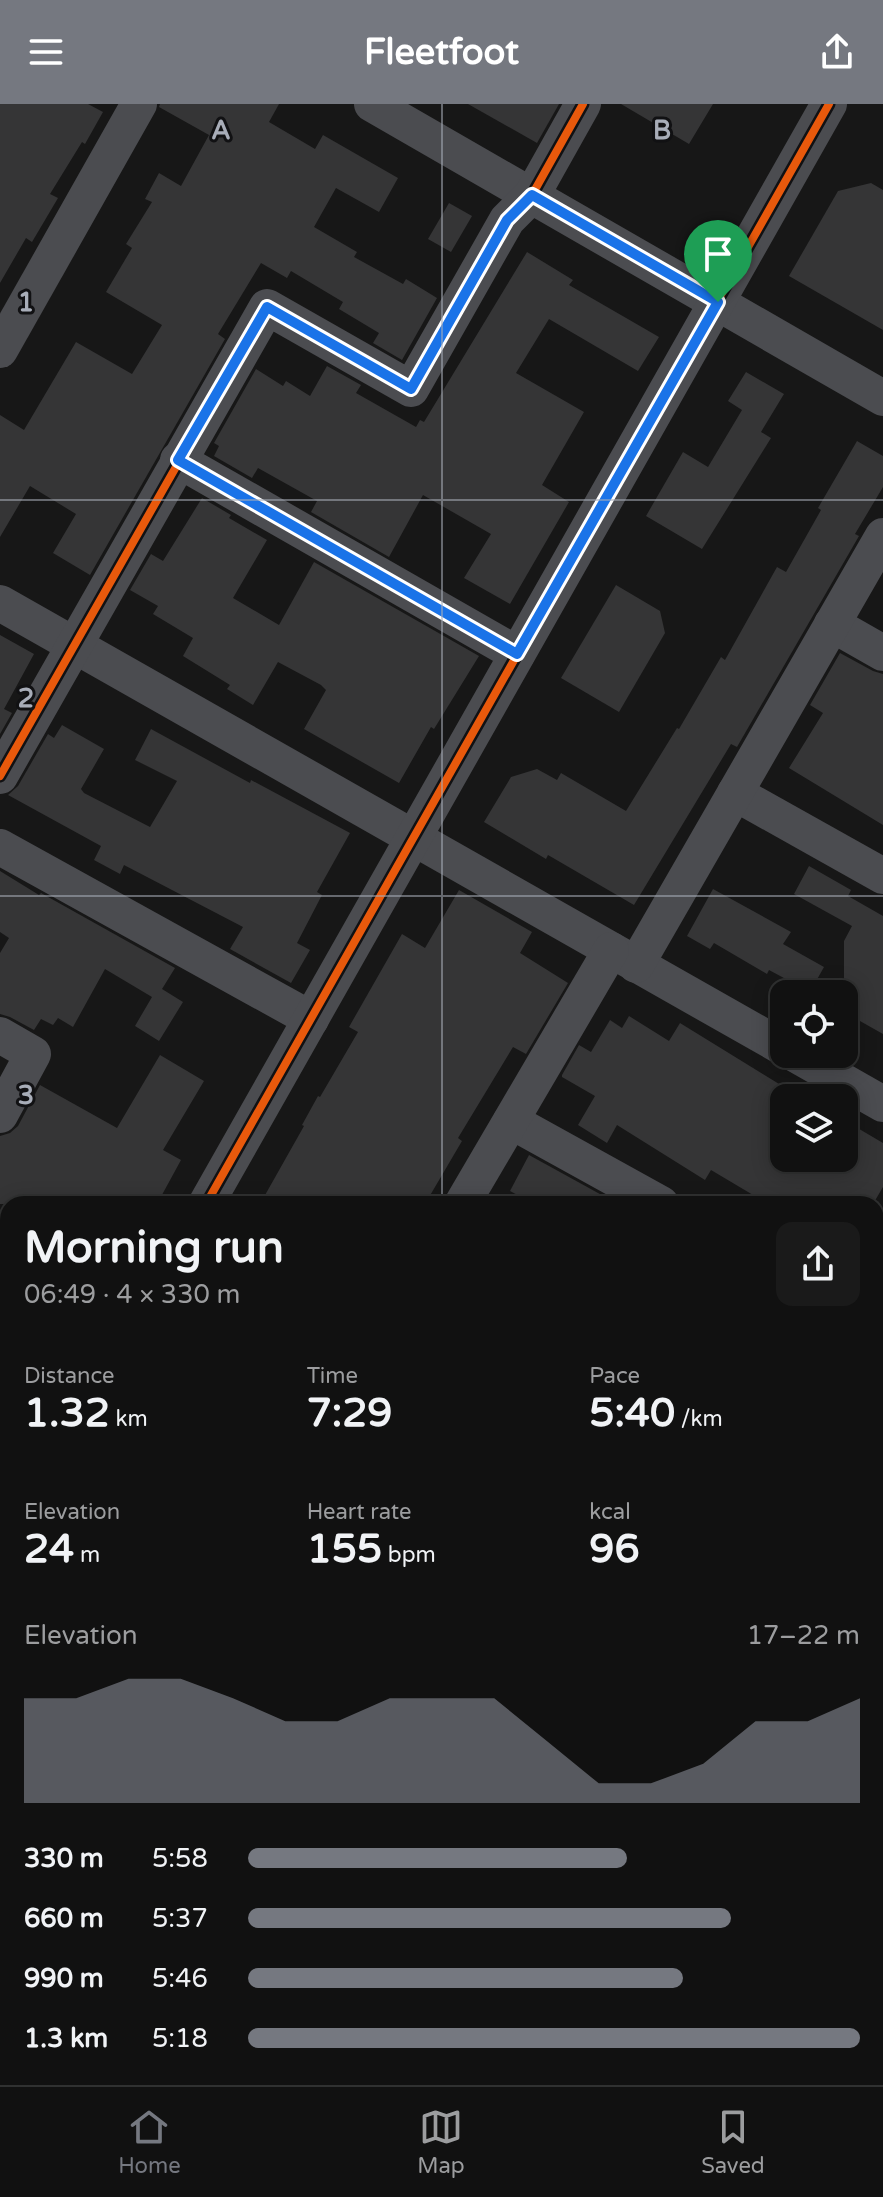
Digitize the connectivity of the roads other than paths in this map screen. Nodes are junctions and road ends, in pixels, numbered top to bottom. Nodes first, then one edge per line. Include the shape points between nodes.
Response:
1 (139, 104) edge
2 (374, 104) edge
3 (583, 104) edge
4 (829, 104) edge
5 (532, 195) junction
6 (718, 302) junction
7 (0, 350) edge
8 (883, 398) edge
9 (178, 460) junction
10 (883, 536) edge
11 (0, 603) edge
12 (832, 624) junction
13 (74, 646) junction
14 (883, 653) edge
15 (517, 654) junction
16 (0, 776) edge
17 (735, 793) junction
18 (413, 838) junction
19 (0, 847) edge
20 (883, 876) edge
21 (624, 957) junction
22 (311, 1019) junction
23 (0, 1035) edge
24 (770, 1040) edge
25 (820, 1068) edge
26 (883, 1104) edge
27 (0, 1115) edge
28 (511, 1121) junction
29 (211, 1196) edge
30 (467, 1196) edge
31 (647, 1196) edge

1 - 7 street
2 - 5 street
3 - 5 street
4 - 6 street
5 - 6 street
5 - 9 street via 507,220 411,389 267,307
6 - 8 street
6 - 15 street
9 - 13 street
9 - 15 street
10 - 12 street
11 - 13 street
12 - 14 street
12 - 17 street
13 - 16 street
13 - 18 street
15 - 18 street
17 - 20 street
17 - 21 street
18 - 21 street
18 - 22 street
19 - 22 street
21 - 24 street
21 - 28 street
22 - 29 street
23 - 27 street via 33,1054
25 - 26 street
28 - 30 street
28 - 31 street

